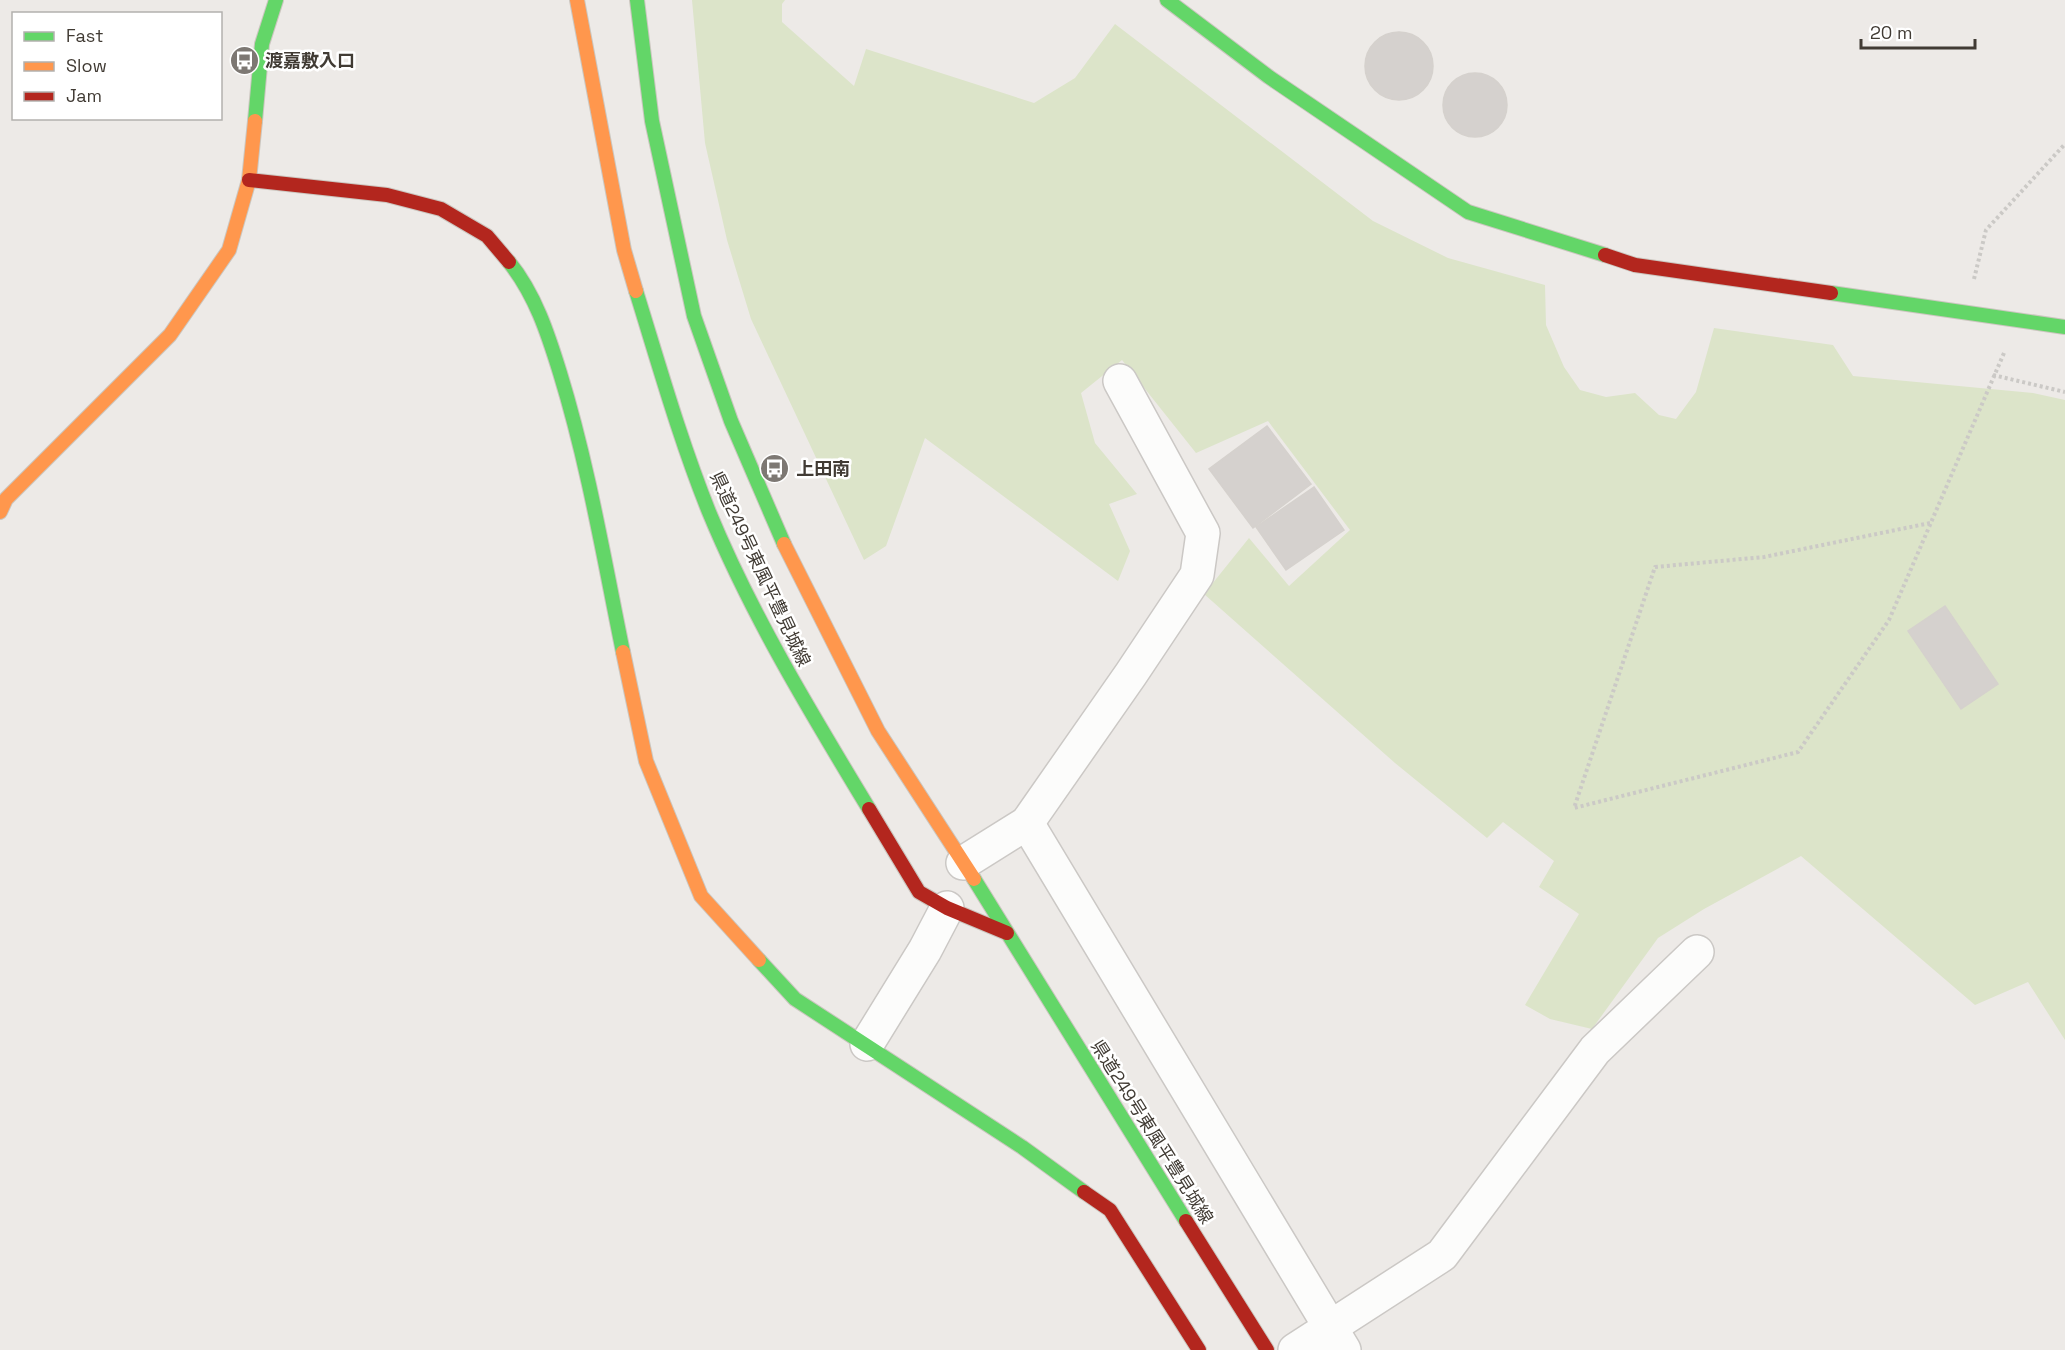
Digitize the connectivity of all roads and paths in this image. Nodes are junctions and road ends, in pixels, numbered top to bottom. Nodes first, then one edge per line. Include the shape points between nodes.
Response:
1 (276, 0) edge
2 (577, 0) edge
3 (637, 0) edge
4 (1167, 0) edge
5 (2065, 144) edge
6 (249, 180) junction
7 (1966, 312) junction
8 (2019, 320) junction
9 (2065, 327) edge
10 (1993, 375) junction
11 (1120, 381) dead end
12 (2065, 392) edge
13 (0, 512) edge
14 (1930, 523) junction
15 (1027, 823) junction
16 (963, 863) junction
17 (947, 908) junction
18 (1007, 933) junction
19 (1697, 952) dead end
20 (867, 1044) junction
21 (1337, 1339) edge
22 (1199, 1350) edge
23 (1267, 1350) edge
24 (1295, 1350) edge

1 - 6 street via 262,44
2 - 17 street, 県道249号東風平豊見城線 via 624,250 676,423 710,513 790,676 865,805 919,892
3 - 16 street, 県道249号東風平豊見城線 via 652,121 694,316 731,421 776,529 878,731
4 - 7 street via 1269,77 1468,212 1635,265
5 - 7 path via 1986,230
6 - 13 street via 229,250 171,335 6,499
6 - 20 street via 387,195 441,209 487,236 522,278 546,329 576,426 646,761 701,896 795,999
7 - 8 street
8 - 9 street
8 - 10 path
10 - 12 path
10 - 14 path
11 - 15 street via 1203,533 1197,575
14 - 14 path via 1889,621 1798,752 1574,808 1655,567 1764,557
15 - 16 street
15 - 21 street
16 - 18 street, 県道249号東風平豊見城線
17 - 18 street, 県道249号東風平豊見城線
17 - 20 street via 926,950
18 - 23 street, 県道249号東風平豊見城線
19 - 21 street via 1595,1050 1442,1255
20 - 22 street via 1110,1210
21 - 24 street

